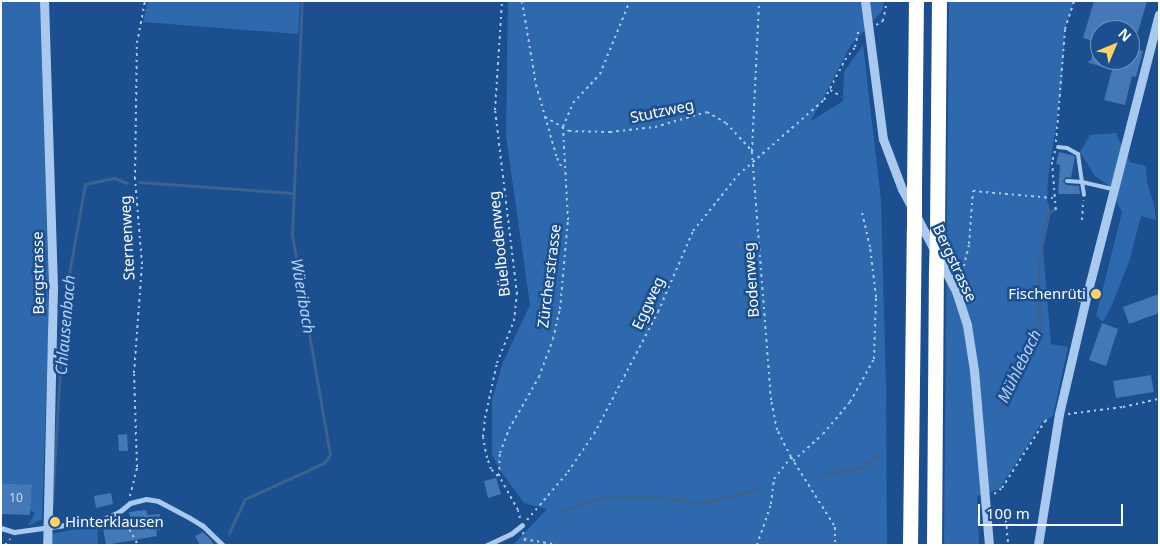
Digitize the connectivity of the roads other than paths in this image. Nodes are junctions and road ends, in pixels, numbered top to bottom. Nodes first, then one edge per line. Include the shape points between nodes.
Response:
1 (44, 1) edge
2 (865, 1) edge
3 (916, 1) edge
4 (939, 1) edge
5 (1159, 14) edge
6 (1058, 147) road end
7 (1067, 181) dead end
8 (1082, 182) junction
9 (1115, 190) junction
10 (1084, 195) road end
11 (1068, 295) dead end
12 (1085, 302) junction
13 (522, 525) road end
14 (1, 528) edge
15 (48, 528) junction
16 (47, 545) edge
17 (224, 545) edge
18 (487, 545) edge
19 (910, 545) edge
20 (934, 545) edge
21 (989, 545) edge
22 (1038, 545) edge

1 - 15 street, Bergstrasse via 53,289
2 - 21 street, Bergstrasse via 878,113 891,163 956,291 971,344
3 - 19 highway, bridge
4 - 20 highway, bridge
5 - 9 street
6 - 8 lane via 1078,154
7 - 8 lane
8 - 9 lane
8 - 10 lane
9 - 12 street
11 - 12 lane
12 - 22 street via 1060,414
13 - 18 street
14 - 15 street via 14,532
15 - 16 street, Bergstrasse
15 - 17 street via 101,520 130,503 158,500 203,526

